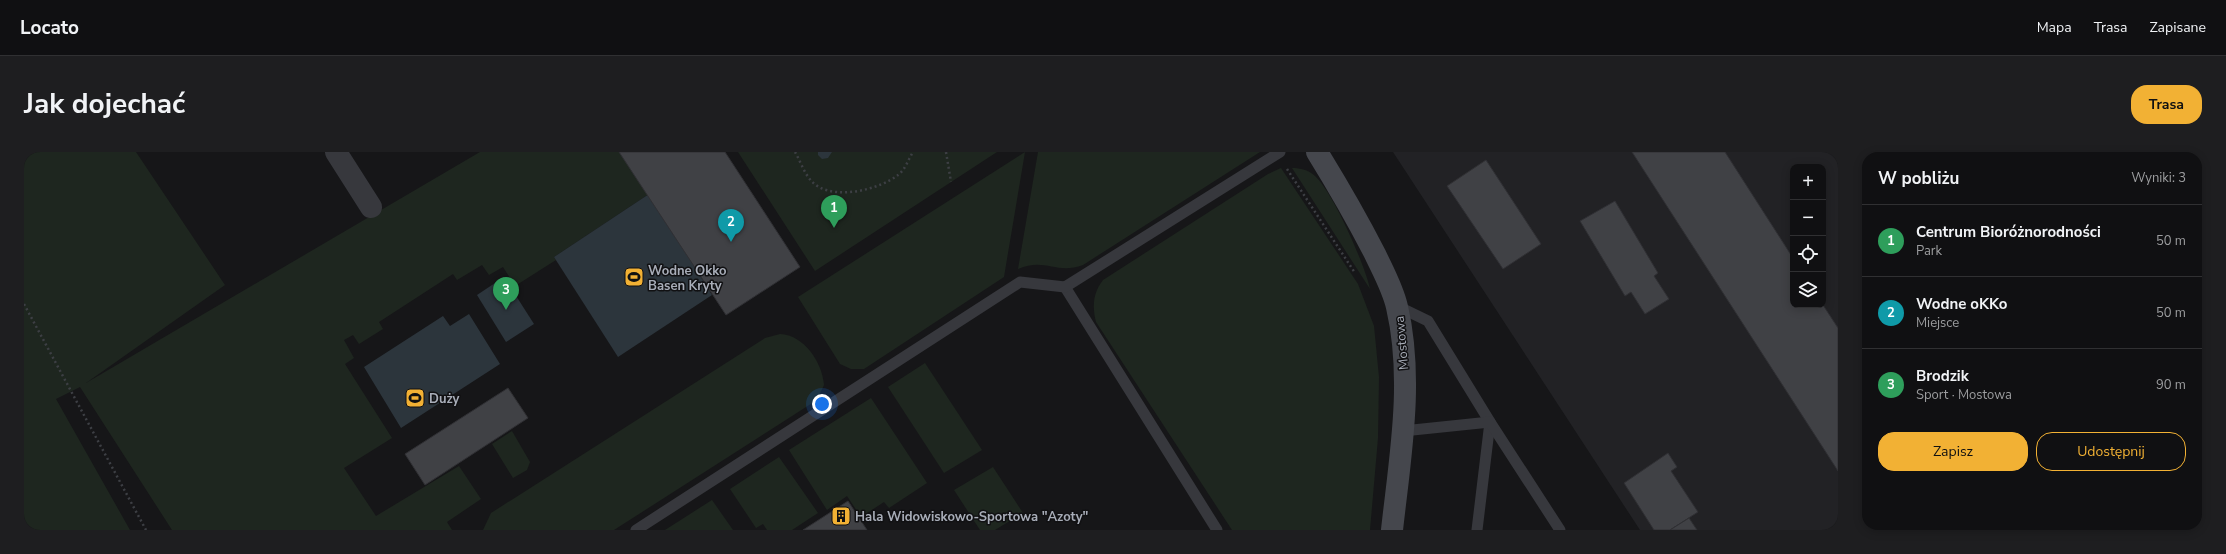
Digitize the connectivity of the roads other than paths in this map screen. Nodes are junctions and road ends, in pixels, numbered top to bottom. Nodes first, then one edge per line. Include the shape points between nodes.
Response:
1 (336, 152) edge
2 (1317, 152) edge
3 (1279, 153) edge
4 (371, 207) dead end
5 (1065, 287) junction
6 (1397, 306) junction
7 (1490, 422) junction
8 (1403, 431) junction
9 (636, 530) edge
10 (1218, 530) edge
11 (1392, 530) edge
12 (1477, 530) edge
13 (1560, 530) edge

1 - 4 street
2 - 6 street, Mostowa via 1354,213 1385,275
3 - 5 lane
5 - 9 lane via 1020,282
5 - 10 lane
6 - 7 lane via 1428,321
6 - 8 street, Mostowa via 1403,338
7 - 8 lane
7 - 12 lane
7 - 13 lane
8 - 11 street, Mostowa

